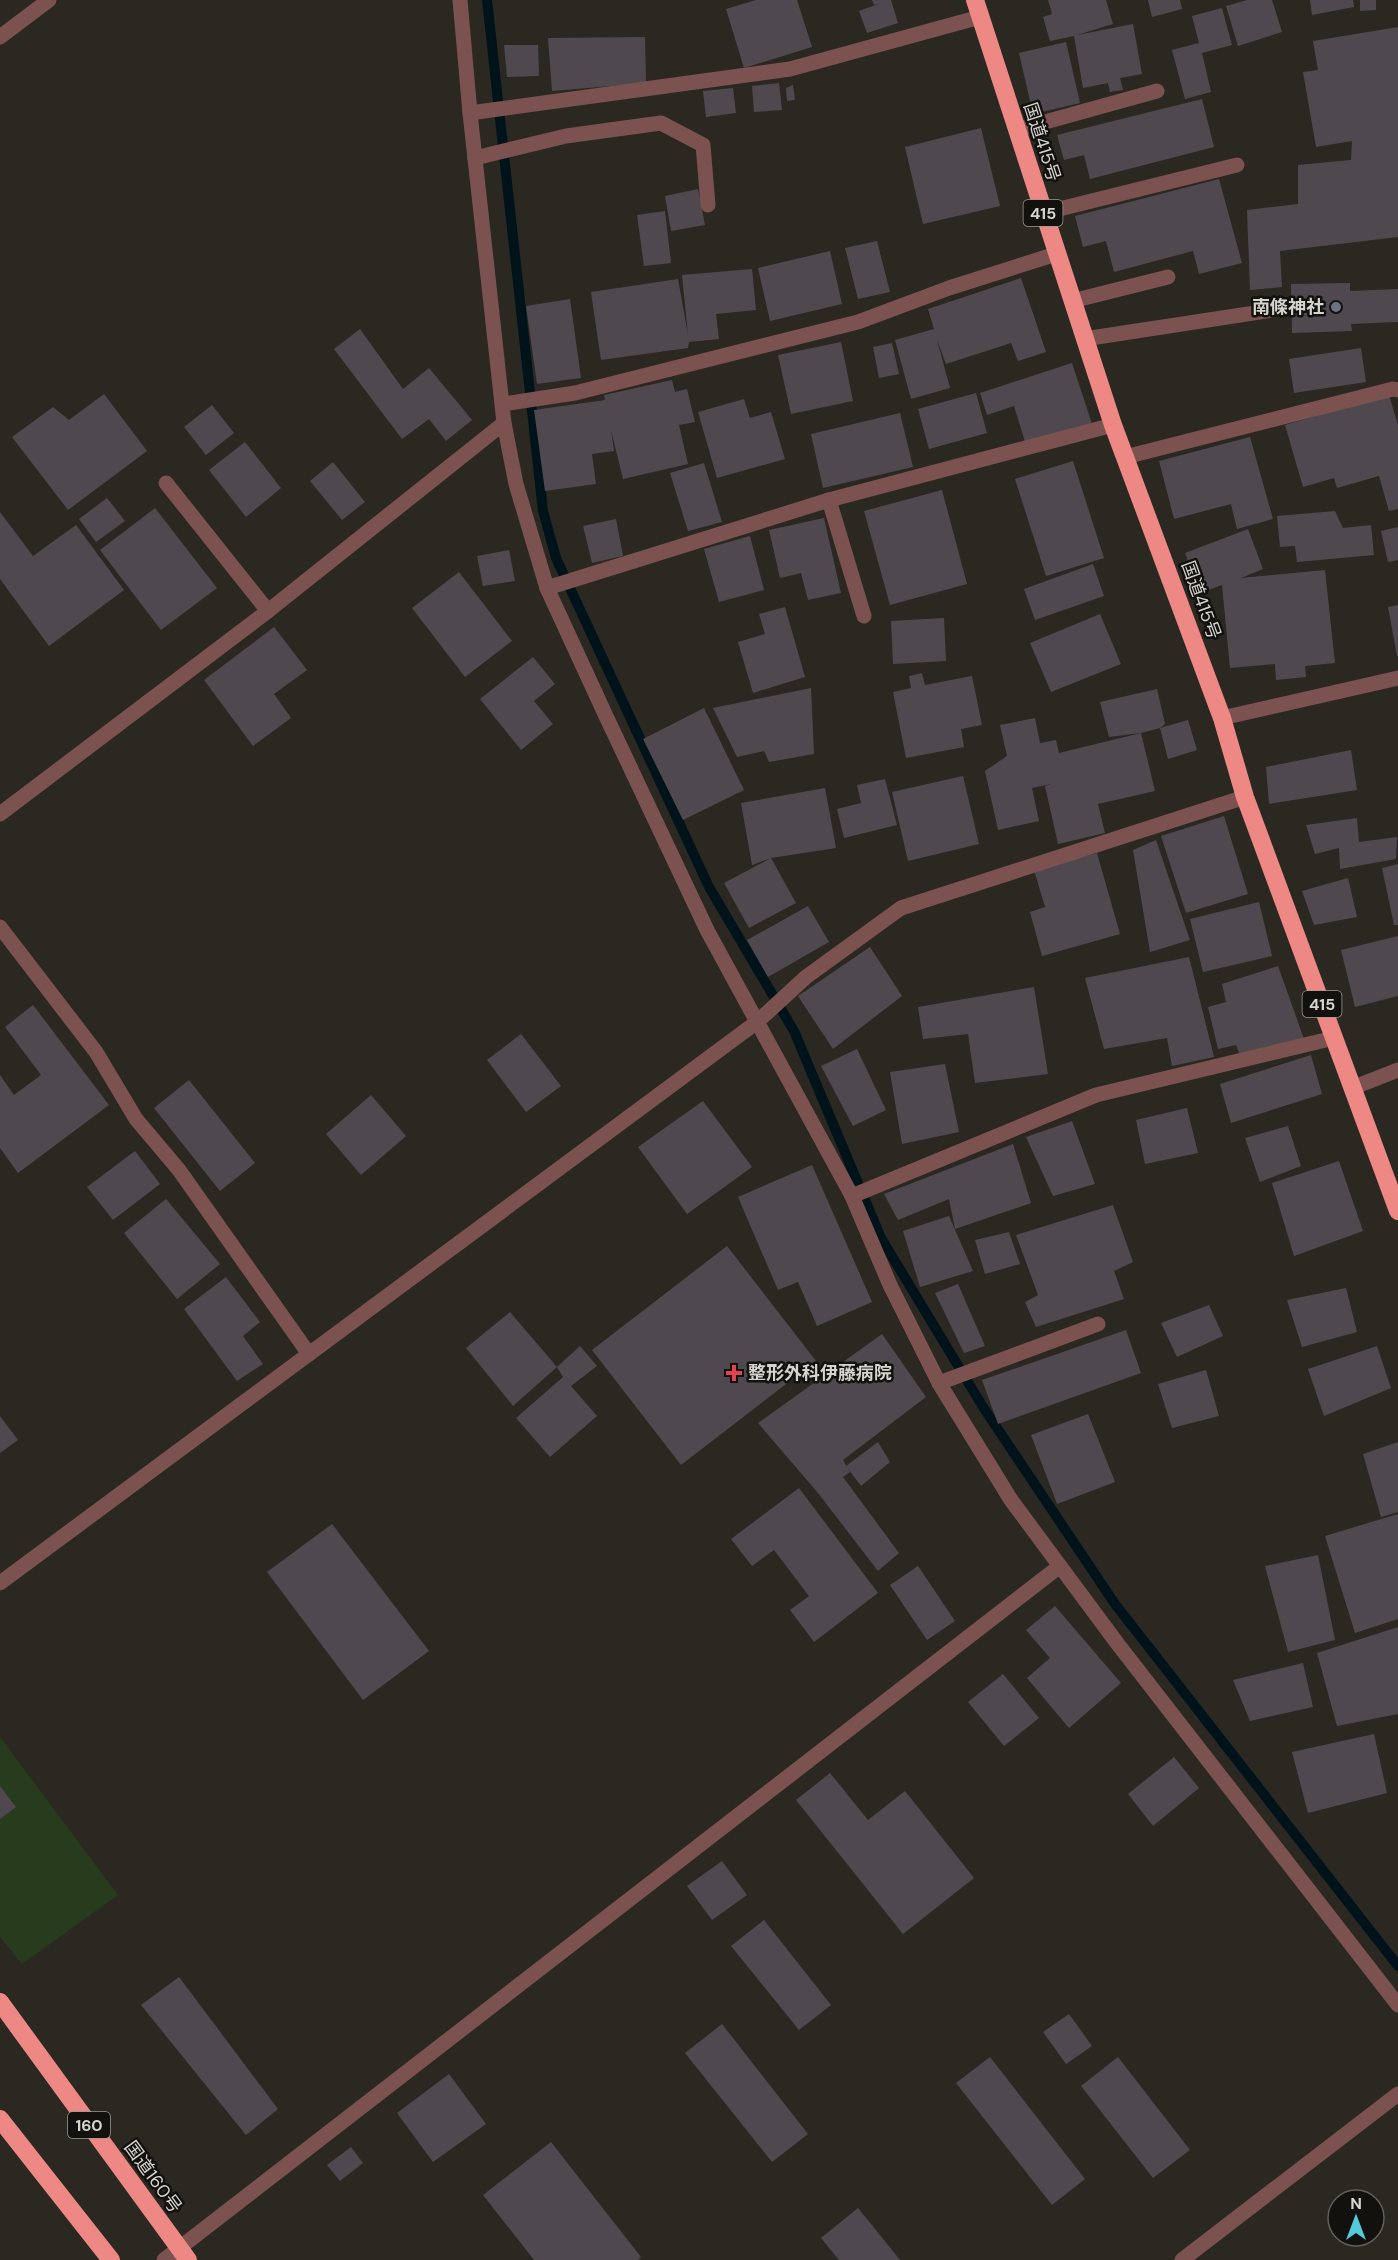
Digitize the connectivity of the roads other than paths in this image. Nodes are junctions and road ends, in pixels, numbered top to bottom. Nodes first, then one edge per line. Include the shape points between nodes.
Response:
1 (49, 0) edge
2 (460, 0) edge
3 (978, 9) edge
4 (0, 37) edge
5 (1156, 91) dead end
6 (470, 113) junction
7 (1016, 130) junction
8 (476, 158) junction
9 (1237, 165) dead end
10 (708, 205) dead end
11 (1043, 213) junction
12 (1056, 254) junction
13 (1168, 277) dead end
14 (1072, 301) junction
15 (1280, 309) dead end
16 (1084, 339) junction
17 (1398, 390) edge
18 (503, 404) junction
19 (504, 423) junction
20 (1113, 425) junction
21 (1125, 457) junction
22 (166, 483) dead end
23 (829, 500) junction
24 (547, 588) junction
25 (268, 611) junction
26 (864, 616) dead end
27 (1398, 678) edge
28 (1222, 718) junction
29 (1245, 797) junction
30 (0, 814) edge
31 (0, 927) edge
32 (758, 1022) junction
33 (1334, 1038) junction
34 (1398, 1070) edge
35 (1352, 1088) junction
36 (852, 1196) junction
37 (1398, 1211) edge
38 (1098, 1324) dead end
39 (309, 1354) junction
40 (939, 1383) junction
41 (1060, 1566) junction
42 (0, 1583) edge
43 (0, 2002) edge
44 (1398, 2005) edge
45 (1398, 2094) edge
46 (0, 2119) edge
47 (183, 2254) edge
48 (111, 2260) edge
49 (164, 2260) edge
50 (1182, 2260) edge

1 - 4 street
2 - 6 street
3 - 6 street via 790,69
3 - 7 highway, 国道415号 / 415
5 - 7 street
6 - 8 street
7 - 11 highway, 国道415号 / 415
8 - 10 street via 566,136 661,123 703,145
8 - 18 street
9 - 11 street
11 - 12 highway, 国道415号 / 415
12 - 14 highway, 国道415号 / 415
12 - 18 street via 858,322 575,393
13 - 14 street
14 - 16 highway, 国道415号 / 415
15 - 16 street
16 - 20 highway, 国道415号 / 415
17 - 21 street
18 - 19 street
19 - 24 street via 516,484
19 - 25 street
20 - 21 highway, 国道415号 / 415
20 - 23 street
21 - 28 highway, 国道415号 / 415
22 - 25 street
23 - 24 street
23 - 26 street
24 - 32 street via 707,930
25 - 30 street
27 - 28 street
28 - 29 highway, 国道415号 / 415
29 - 32 street via 901,908 806,977
29 - 33 highway, 国道415号 / 415
31 - 39 street via 96,1052 136,1119 179,1170
32 - 36 street
32 - 39 street
33 - 35 highway, 国道415号 / 415
33 - 36 street via 1096,1095
34 - 35 street
35 - 37 highway, 国道415号 / 415
36 - 40 street via 890,1285
38 - 40 street
39 - 42 street
40 - 41 street via 1011,1500
41 - 44 street
41 - 47 street
43 - 47 highway, 国道160号 / 160
45 - 50 street
46 - 48 highway
47 - 49 street

